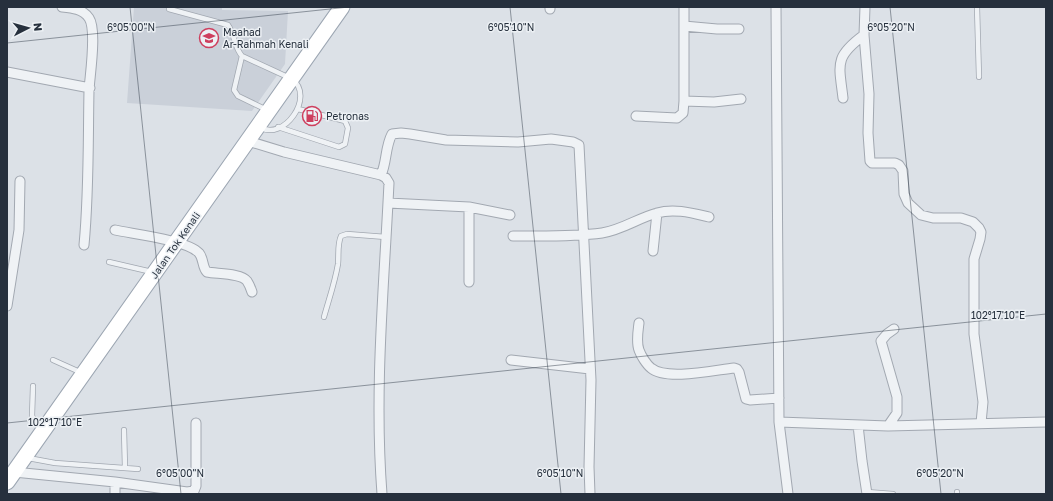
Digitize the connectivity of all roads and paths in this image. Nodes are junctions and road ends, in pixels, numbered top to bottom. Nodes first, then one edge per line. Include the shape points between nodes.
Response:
1 (62, 7) edge
2 (342, 7) edge
3 (684, 7) edge
4 (776, 7) edge
5 (865, 7) edge
6 (977, 7) edge
7 (169, 9) dead end
8 (684, 26) junction
9 (739, 29) dead end
10 (864, 35) junction
11 (242, 56) junction
12 (7, 72) edge
13 (979, 77) dead end
14 (292, 79) junction
15 (90, 88) junction
16 (843, 98) dead end
17 (740, 99) dead end
18 (684, 101) junction
19 (298, 109) junction
20 (269, 111) junction
21 (636, 116) dead end
22 (259, 126) junction
23 (278, 127) junction
24 (248, 141) junction
25 (381, 175) junction
26 (20, 181) dead end
27 (388, 203) junction
28 (469, 208) junction
29 (657, 213) junction
30 (510, 215) dead end
31 (709, 216) dead end
32 (115, 230) dead end
33 (583, 235) junction
34 (513, 236) dead end
35 (386, 237) junction
36 (177, 242) junction
37 (84, 245) dead end
38 (653, 251) dead end
39 (11, 255) edge
40 (109, 262) dead end
41 (155, 273) junction
42 (469, 282) dead end
43 (252, 292) dead end
44 (7, 306) edge
45 (324, 317) dead end
46 (639, 323) dead end
47 (894, 329) dead end
48 (53, 360) dead end
49 (511, 360) dead end
50 (590, 369) junction
51 (84, 373) junction
52 (33, 386) dead end
53 (779, 398) junction
54 (779, 422) junction
55 (1046, 422) edge
56 (196, 423) dead end
57 (981, 423) junction
58 (858, 425) junction
59 (888, 426) junction
60 (124, 430) dead end
61 (43, 432) junction
62 (24, 458) junction
63 (125, 468) junction
64 (138, 469) dead end
65 (11, 477) edge
66 (115, 482) junction
67 (867, 493) edge
68 (114, 494) edge
69 (382, 494) edge
70 (590, 494) edge
71 (788, 494) edge
72 (893, 494) edge

1 - 15 street via 78,10 90,18
2 - 14 main road, Jalan Tok Kenali
3 - 8 street
4 - 53 street
5 - 10 street
6 - 13 lane
7 - 11 lane via 228,25 237,51
8 - 9 street
8 - 18 street
10 - 16 street via 851,44 841,60
10 - 57 street via 869,94 870,161 899,164 903,171 904,194 908,203 922,215 933,218 961,218 973,222 981,232 974,259 973,286 974,334 982,402
11 - 14 lane
11 - 20 lane via 234,90 238,96
12 - 15 street
14 - 19 lane via 296,82 299,92
14 - 20 main road, Jalan Tok Kenali
15 - 37 street
17 - 18 street via 714,102
18 - 21 street via 682,113 677,118
19 - 23 lane via 292,118
19 - 23 lane via 345,121 348,128 345,144 339,147
20 - 22 main road, Jalan Tok Kenali
22 - 23 lane via 268,129
22 - 24 main road, Jalan Tok Kenali
24 - 25 street
24 - 36 main road, Jalan Tok Kenali
25 - 27 street via 389,183
25 - 33 street via 386,161 388,141 392,134 446,140 518,142 551,139 573,142 579,145
26 - 39 street via 19,230
27 - 28 street
27 - 35 street
28 - 30 street
28 - 42 street
29 - 31 street via 669,211
29 - 33 street via 612,231
29 - 38 street
32 - 36 street
33 - 34 street
33 - 50 street
35 - 45 lane via 354,234 341,236 335,279
35 - 69 street via 378,402
36 - 41 main road, Jalan Tok Kenali
36 - 43 street via 198,252 202,257 204,269 208,272 244,278
39 - 44 street
40 - 41 lane
41 - 51 main road, Jalan Tok Kenali
46 - 53 street via 639,350 652,369 664,374 685,374 734,368 739,372 746,399
47 - 59 street via 881,341 897,397 897,413
48 - 51 lane
49 - 50 street
50 - 70 street
51 - 61 main road, Jalan Tok Kenali
52 - 61 lane via 32,416
53 - 54 street
54 - 58 street
54 - 71 street
55 - 57 street
56 - 66 street via 194,491
57 - 59 street
58 - 59 street
58 - 67 street
60 - 63 lane
61 - 62 main road, Jalan Tok Kenali
62 - 63 lane
62 - 65 main road, Jalan Tok Kenali
63 - 64 lane
65 - 66 street
66 - 68 street
67 - 72 lane

